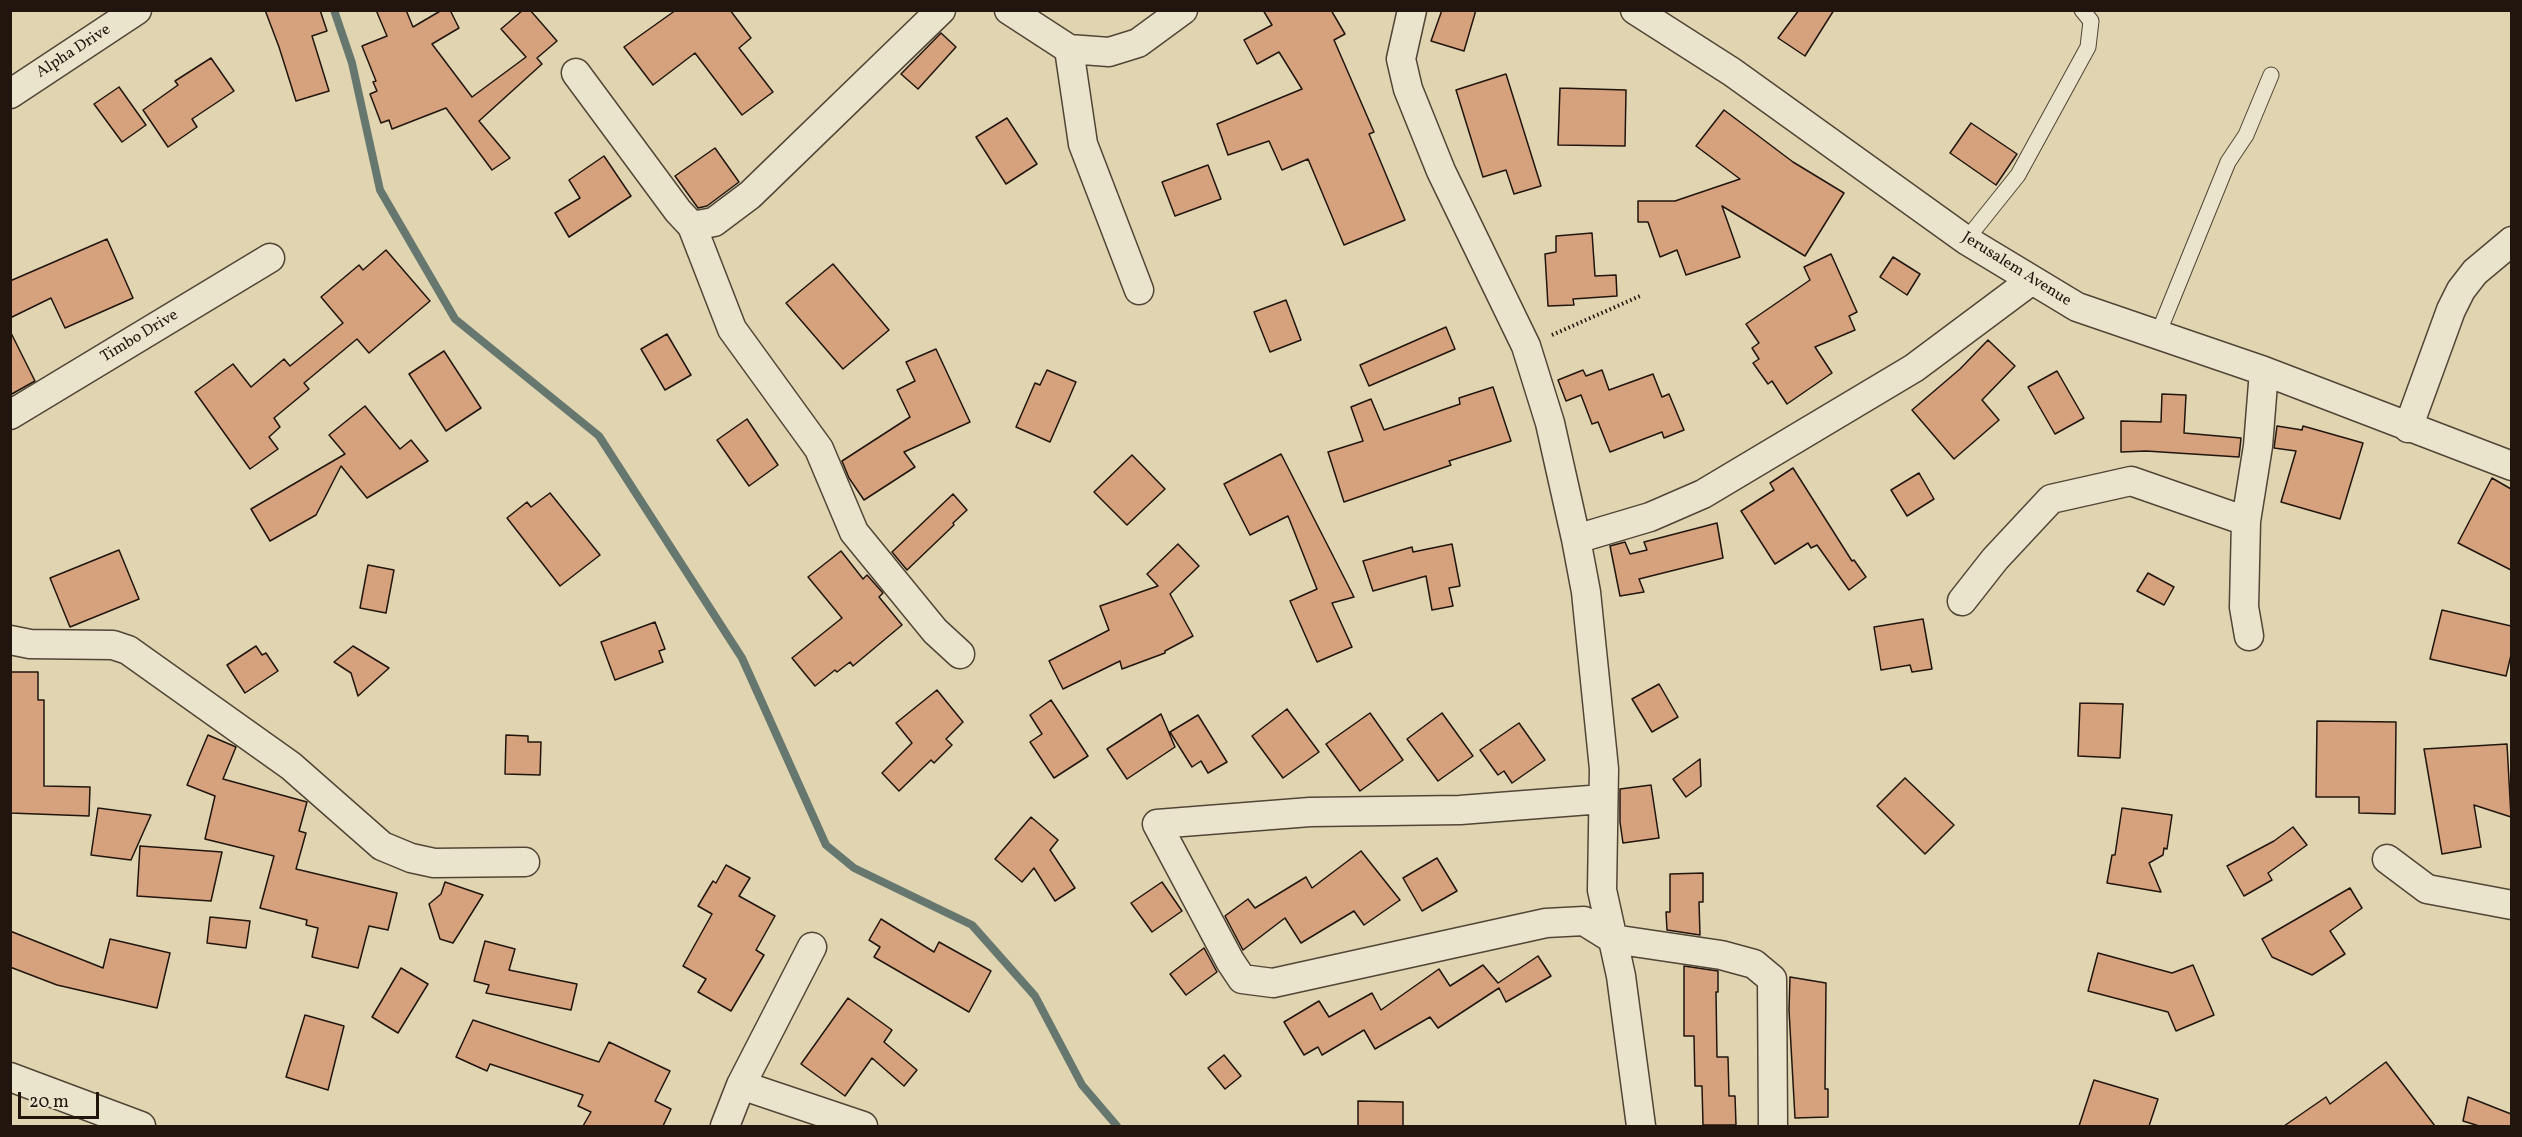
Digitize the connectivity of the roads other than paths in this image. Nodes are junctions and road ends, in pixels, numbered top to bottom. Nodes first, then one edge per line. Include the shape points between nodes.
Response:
1 (138, 10) edge
2 (941, 10) edge
3 (1009, 10) edge
4 (1183, 10) edge
5 (1412, 10) edge
6 (1635, 10) edge
7 (2082, 10) edge
8 (1069, 49) junction
9 (576, 73) dead end
10 (2271, 75) dead end
11 (10, 94) edge
12 (692, 226) junction
13 (1966, 240) junction
14 (2511, 241) edge
15 (270, 258) dead end
16 (2032, 280) junction
17 (1139, 290) dead end
18 (2158, 334) junction
19 (2264, 371) junction
20 (10, 415) edge
21 (2408, 428) junction
22 (2511, 466) edge
23 (2246, 521) junction
24 (1576, 539) junction
25 (1962, 601) dead end
26 (2249, 636) dead end
27 (10, 640) edge
28 (960, 654) dead end
29 (1603, 799) junction
30 (2387, 860) dead end
31 (525, 862) dead end
32 (2511, 905) edge
33 (1613, 939) junction
34 (812, 947) dead end
35 (10, 1077) edge
36 (741, 1085) junction
37 (141, 1126) edge
38 (725, 1126) edge
39 (863, 1126) edge
40 (1641, 1126) edge
41 (1773, 1126) edge

1 - 11 street, Alpha Drive
2 - 12 street via 750,195 714,222
3 - 8 street
4 - 8 street via 1138,43 1109,52
5 - 24 street via 1401,59 1408,89 1441,171 1526,346 1550,423
6 - 13 street, Jerusalem Avenue via 1732,72
7 - 13 lane via 2091,21 2088,47 2018,175
8 - 17 street via 1083,144
9 - 12 street
10 - 18 lane via 2246,135 2228,162
12 - 28 street via 732,329 819,448 855,532 935,631
13 - 16 street, Jerusalem Avenue
14 - 21 street via 2475,272 2461,290
15 - 20 street, Timbo Drive
16 - 18 street, Jerusalem Avenue via 2077,307
16 - 24 street via 1914,368 1703,494 1650,516
18 - 19 street, Jerusalem Avenue
19 - 21 street, Jerusalem Avenue
19 - 23 street
21 - 22 street, Jerusalem Avenue
23 - 25 street via 2131,481 2051,499
23 - 26 street via 2244,608
24 - 29 street via 1586,592 1604,770
27 - 31 street via 30,644 113,645 128,650 291,766 382,846 434,863
29 - 33 street via 1602,890
29 - 33 street via 1460,810 1310,812 1157,824 1242,979 1273,984 1546,923 1584,921
30 - 32 street via 2427,889
33 - 40 street
33 - 41 street via 1754,964 1772,979
34 - 36 street
35 - 37 street
36 - 38 street
36 - 39 street

